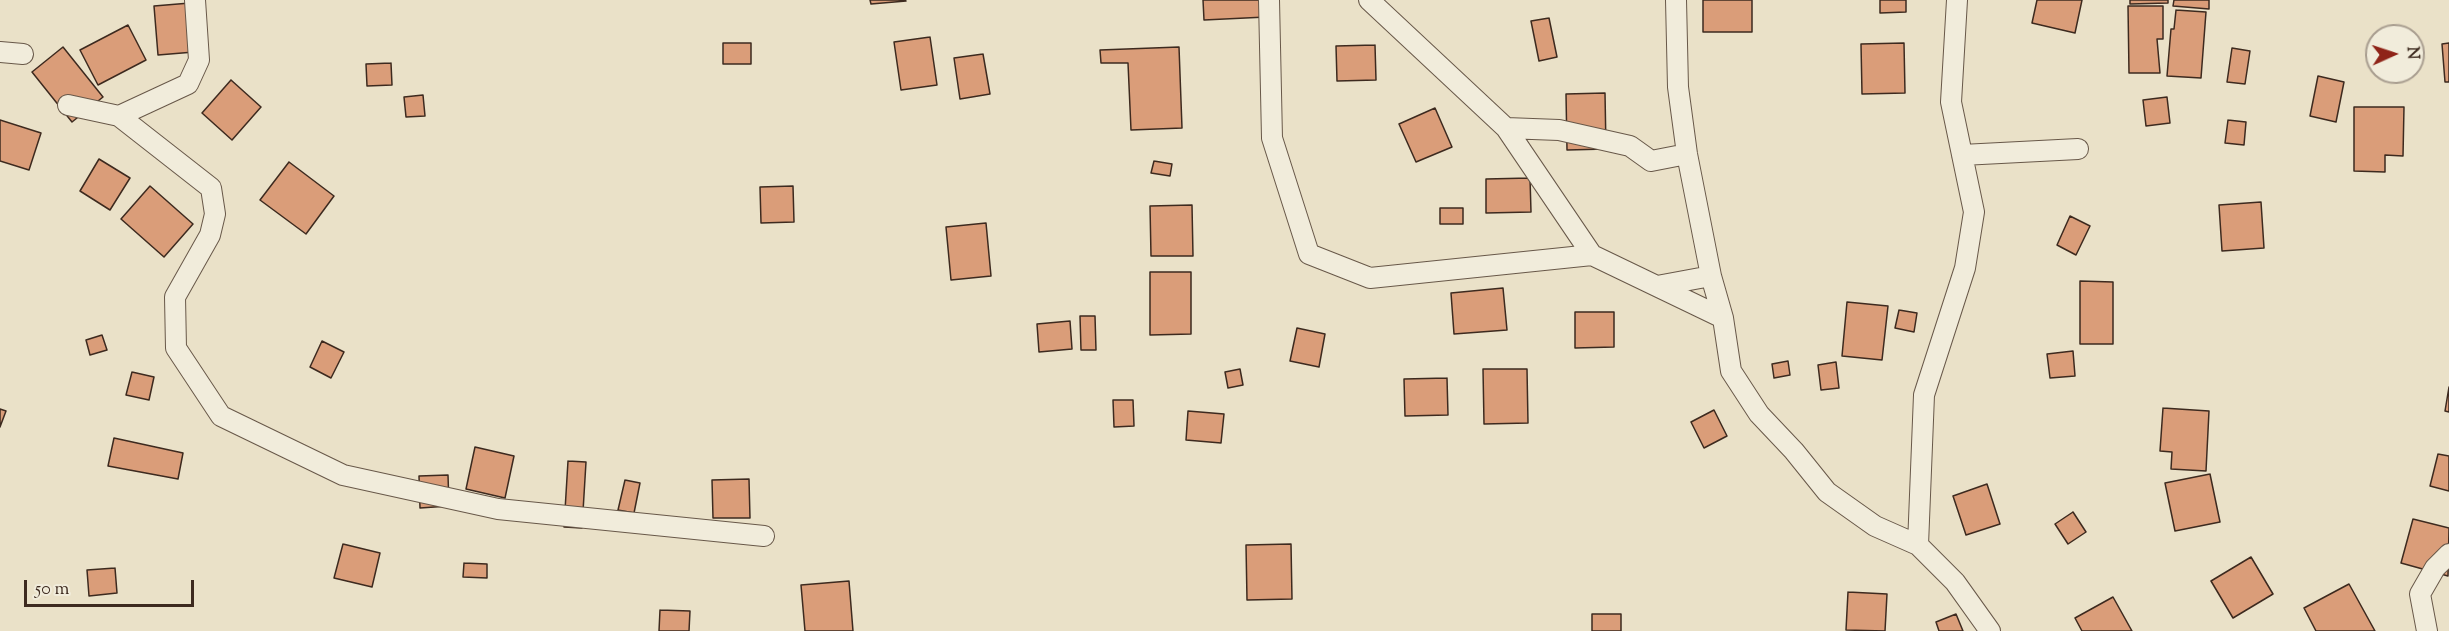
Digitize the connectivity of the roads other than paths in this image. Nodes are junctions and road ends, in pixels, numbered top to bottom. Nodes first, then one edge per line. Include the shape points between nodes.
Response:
1 (195, 0) edge
2 (1269, 0) edge
3 (1370, 0) edge
4 (1676, 0) edge
5 (1957, 0) edge
6 (0, 52) edge
7 (23, 54) dead end
8 (68, 105) dead end
9 (119, 116) junction
10 (1506, 128) junction
11 (2078, 149) dead end
12 (1687, 154) junction
13 (1962, 155) junction
14 (1592, 255) junction
15 (1711, 276) junction
16 (1657, 286) junction
17 (1724, 318) junction
18 (764, 536) dead end
19 (1918, 545) junction
20 (2449, 554) edge
21 (1990, 631) edge
22 (2427, 631) edge

1 - 9 street via 199,60 188,84
2 - 14 street via 1272,138 1309,254 1370,278
3 - 10 street
4 - 12 street via 1678,87
5 - 13 street via 1951,102
6 - 7 street
8 - 9 street
9 - 18 street via 211,188 215,214 210,235 175,297 176,348 221,416 343,475 465,502 498,509
10 - 12 street via 1579,134 1630,146 1651,161
10 - 14 street
11 - 13 street
12 - 15 street
13 - 19 street via 1974,212 1965,268 1924,395
14 - 16 street
15 - 16 street
15 - 17 street
16 - 17 street
17 - 19 street via 1731,371 1759,414 1827,492 1875,526
19 - 21 street via 1955,582
20 - 22 street via 2434,568 2420,594

